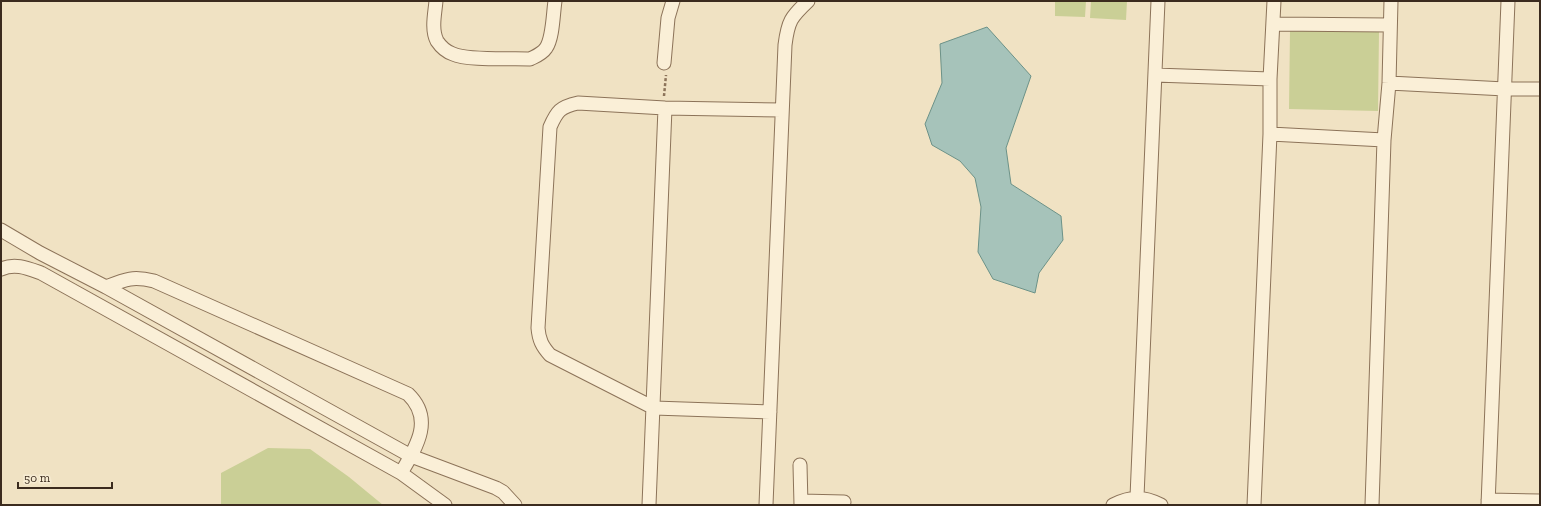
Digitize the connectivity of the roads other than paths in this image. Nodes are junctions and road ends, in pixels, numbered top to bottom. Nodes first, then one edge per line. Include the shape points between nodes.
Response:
1 (436, 1) edge
2 (555, 1) edge
3 (673, 1) edge
4 (808, 1) edge
5 (1158, 1) edge
6 (1274, 1) edge
7 (1391, 1) edge
8 (1508, 1) edge
9 (1273, 24) junction
10 (1389, 25) junction
11 (664, 63) road end
12 (1156, 75) junction
13 (1270, 80) junction
14 (1389, 83) junction
15 (1504, 89) junction
16 (1540, 89) edge
17 (665, 108) junction
18 (782, 110) junction
19 (1270, 134) junction
20 (1384, 140) junction
21 (1, 230) edge
22 (60, 262) junction
23 (1, 269) edge
24 (51, 280) junction
25 (106, 286) junction
26 (654, 408) junction
27 (770, 412) junction
28 (411, 456) junction
29 (800, 465) dead end
30 (401, 472) junction
31 (1137, 497) junction
32 (1540, 501) edge
33 (844, 502) dead end
34 (801, 503) edge
35 (1488, 503) edge
36 (445, 505) edge
37 (515, 505) edge
38 (649, 505) edge
39 (766, 505) edge
40 (1113, 505) edge
41 (1161, 505) edge
42 (1254, 505) edge
43 (1372, 505) edge

1 - 2 street via 434,29 437,40 444,49 454,55 468,58 530,59 538,56 549,41
3 - 11 street via 668,18
4 - 18 street via 796,12 787,26
5 - 12 street
6 - 9 street
7 - 10 street
8 - 15 street
9 - 10 street
9 - 13 street
10 - 14 street
12 - 13 street
12 - 31 street
13 - 19 street
14 - 15 street
14 - 20 street
15 - 16 street
15 - 35 street
17 - 18 street
17 - 26 street
17 - 26 street via 578,104 564,106 555,115 550,127 538,328 542,347 550,355
18 - 27 street
19 - 20 street
19 - 42 street
20 - 43 street
21 - 22 street
22 - 24 street
22 - 25 street
23 - 24 street via 7,266 28,268
24 - 30 street
25 - 28 street
25 - 28 street via 140,277 154,281 408,394 415,401 422,419
26 - 27 street
26 - 38 street
27 - 39 street
28 - 30 street
28 - 37 street via 496,488
29 - 34 street
30 - 36 street
31 - 40 street via 1124,499
31 - 41 street
32 - 35 street
33 - 34 street

